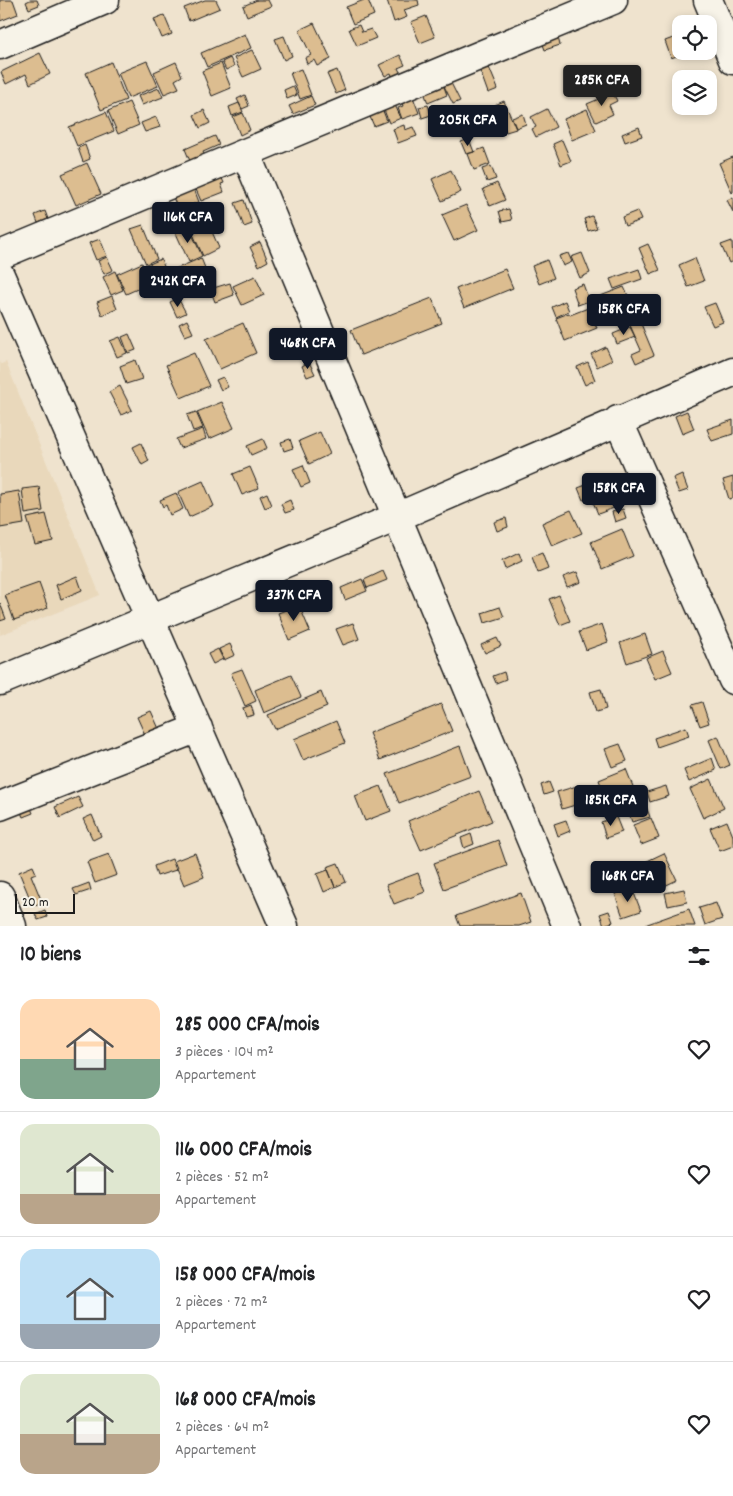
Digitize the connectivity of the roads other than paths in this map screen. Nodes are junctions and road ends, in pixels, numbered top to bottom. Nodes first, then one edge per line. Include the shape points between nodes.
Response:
1 (105, 0) edge
2 (613, 0) edge
3 (708, 0) edge
4 (0, 45) edge
5 (733, 60) edge
6 (246, 154) junction
7 (0, 255) edge
8 (0, 275) edge
9 (733, 372) edge
10 (618, 420) junction
11 (397, 517) junction
12 (150, 619) junction
13 (733, 680) edge
14 (0, 681) edge
15 (198, 728) junction
16 (0, 806) edge
17 (0, 896) edge
18 (12, 926) edge
19 (284, 926) edge
20 (567, 926) edge

1 - 4 street
2 - 6 street
3 - 5 street
6 - 7 street
6 - 11 street
8 - 12 street
9 - 10 street
10 - 11 street
10 - 13 street
11 - 12 street
11 - 20 street
12 - 14 street
12 - 15 street
15 - 16 street
15 - 19 street
17 - 18 street

